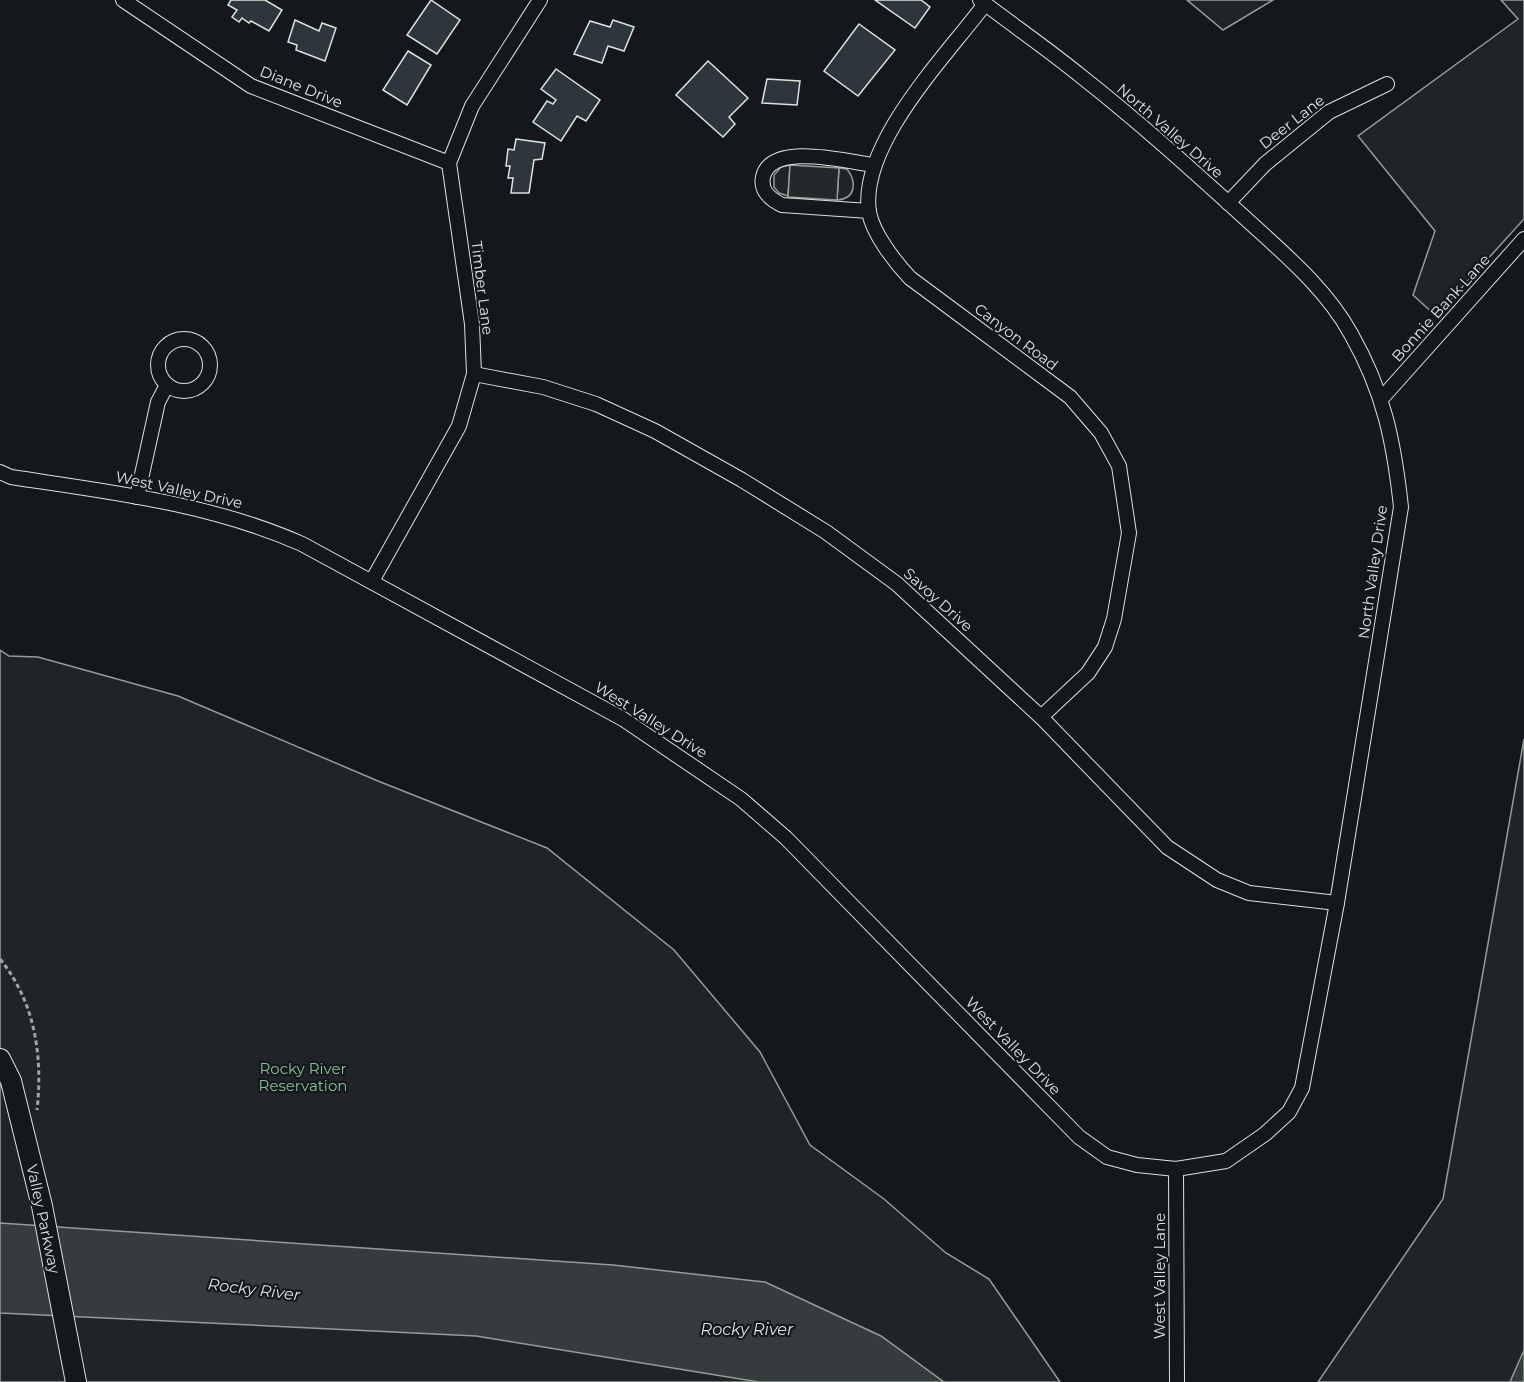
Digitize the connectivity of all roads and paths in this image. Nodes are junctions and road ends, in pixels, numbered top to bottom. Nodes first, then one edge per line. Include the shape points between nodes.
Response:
1 (123, 0) edge
2 (540, 0) edge
3 (983, 2) edge
4 (1387, 84) dead end
5 (449, 163) junction
6 (874, 165) junction
7 (1228, 203) junction
8 (869, 211) junction
9 (1524, 239) edge
10 (474, 374) junction
11 (167, 385) dead end
12 (1382, 398) junction
13 (0, 472) edge
14 (137, 496) junction
15 (372, 581) junction
16 (1041, 717) junction
17 (1337, 903) junction
18 (0, 959) edge
19 (0, 1059) edge
20 (37, 1111) dead end
21 (1176, 1169) junction
22 (76, 1380) edge
23 (1177, 1382) edge

1 - 5 street, Diane Drive via 251,86
2 - 5 street via 472,106
3 - 6 street, Canyon Road via 897,120
3 - 7 street, North Valley Drive via 1083,77
4 - 7 street, Deer Lane via 1329,112 1265,164
5 - 10 street, Timber Lane via 472,324
6 - 8 street, Canyon Road via 867,188
6 - 8 street via 790,155 775,159 762,180 770,198 782,205
7 - 12 street, North Valley Drive via 1325,296 1351,333
8 - 16 street, Canyon Road via 892,258 910,278 1070,398 1101,433 1119,466 1129,533 1105,647 1088,673
9 - 12 street, Bonnie Bank Lane
10 - 15 street, Timber Lane via 459,426
10 - 16 street, Savoy Drive via 543,387 596,404 655,431 742,480 826,532 897,584
11 - 14 street via 158,402
12 - 17 street, North Valley Drive via 1395,447 1401,507
13 - 14 street, West Valley Drive via 11,477
14 - 15 street, West Valley Drive via 267,528
15 - 21 street, West Valley Drive via 624,719 741,800 786,838 1079,1137 1107,1157
16 - 17 street, Savoy Drive via 1167,847 1217,880 1249,892
17 - 21 street, North Valley Drive via 1302,1088 1289,1112 1226,1161
18 - 20 path via 27,1000 34,1026
19 - 22 street, Valley Parkway via 11,1081 42,1206
21 - 23 street, West Valley Lane

